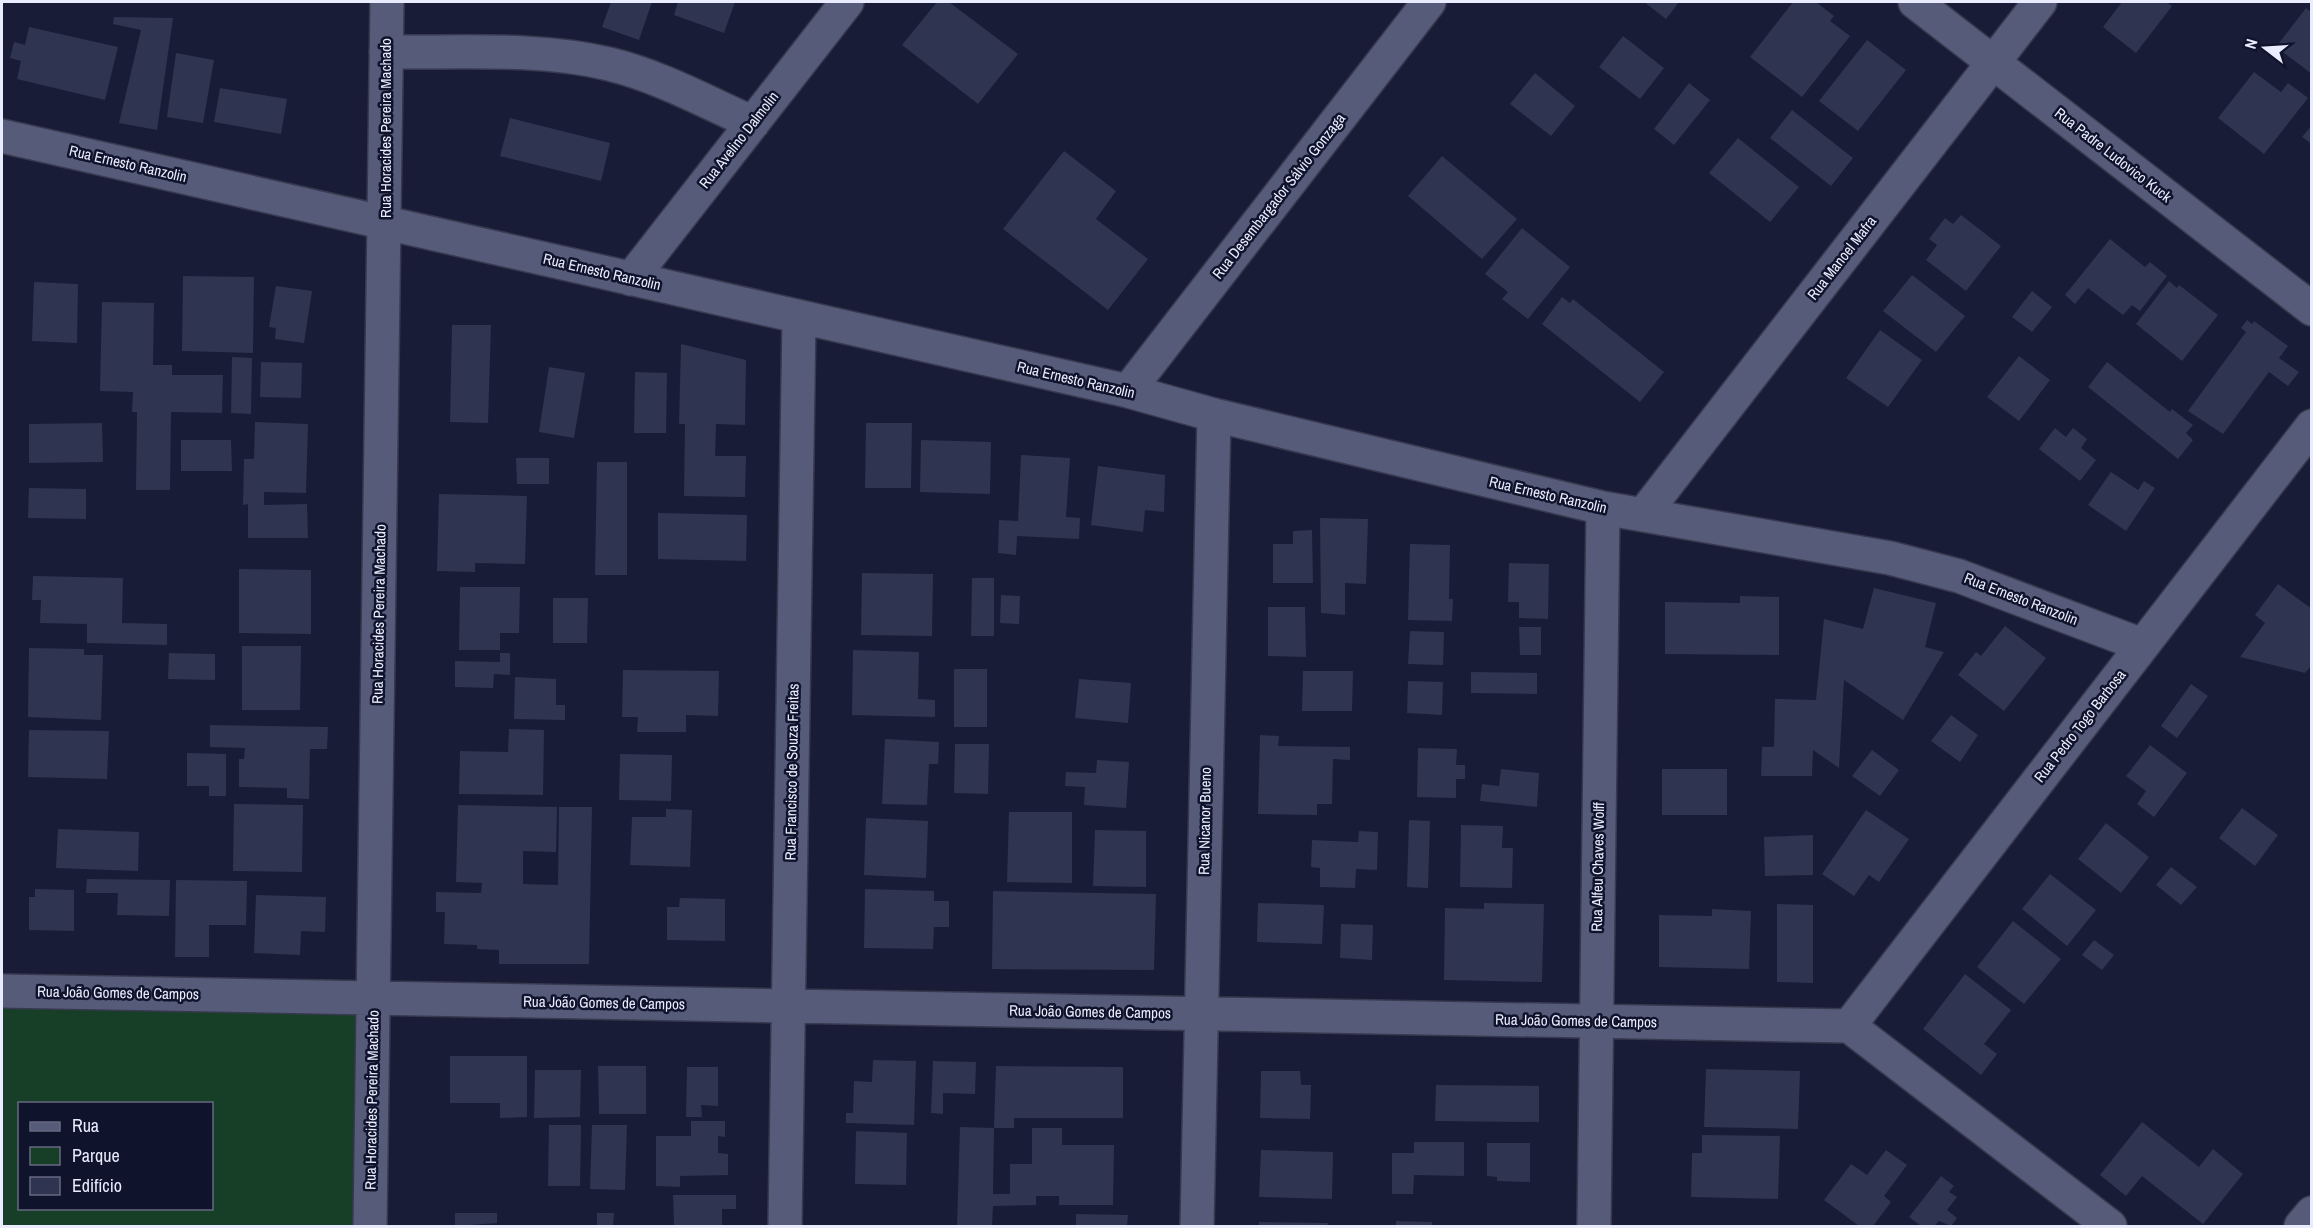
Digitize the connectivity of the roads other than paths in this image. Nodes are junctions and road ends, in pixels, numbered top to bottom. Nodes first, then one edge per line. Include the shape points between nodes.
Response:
1 (387, 2) edge
2 (847, 2) edge
3 (1429, 2) edge
4 (1915, 2) edge
5 (2040, 2) edge
6 (386, 52) junction
7 (1993, 62) junction
8 (753, 123) junction
9 (2, 135) edge
10 (385, 223) junction
11 (631, 279) junction
12 (2312, 309) edge
13 (799, 317) junction
14 (1128, 391) junction
15 (1214, 415) junction
16 (2312, 426) edge
17 (1602, 508) junction
18 (1643, 515) junction
19 (2142, 645) junction
20 (2, 991) edge
21 (374, 998) junction
22 (789, 1006) junction
23 (1201, 1014) junction
24 (1597, 1022) junction
25 (1849, 1026) junction
26 (2312, 1214) edge
27 (370, 1227) edge
28 (786, 1227) edge
29 (1197, 1227) edge
30 (1594, 1227) edge
31 (2110, 1227) edge
32 (2301, 1227) edge

1 - 6 street, Rua Horacides Pereira Machado
2 - 8 street, Rua Avelino Dalmolin
3 - 14 street, Rua Desembargador Sálvio Gonzaga
4 - 7 street, Rua Padre Ludovico Kuck
5 - 7 street, Rua Manoel Mafra
6 - 8 street via 546,55 608,64 649,76
6 - 10 street, Rua Horacides Pereira Machado
7 - 12 street, Rua Padre Ludovico Kuck
7 - 18 street, Rua Manoel Mafra
8 - 11 street, Rua Avelino Dalmolin
9 - 10 street, Rua Ernesto Ranzolin
10 - 11 street, Rua Ernesto Ranzolin
10 - 21 street, Rua Horacides Pereira Machado
11 - 13 street, Rua Ernesto Ranzolin
13 - 14 street, Rua Ernesto Ranzolin
13 - 22 street, Rua Francisco de Souza Freitas
14 - 15 street, Rua Ernesto Ranzolin
15 - 17 street, Rua Ernesto Ranzolin
15 - 23 street, Rua Nicanor Bueno
16 - 19 street, Rua Pedro Togo Barbosa
17 - 18 street, Rua Ernesto Ranzolin
17 - 24 street, Rua Alfeu Chaves Wolff
18 - 19 street, Rua Ernesto Ranzolin via 1890,558 1959,576
19 - 25 street, Rua Pedro Togo Barbosa
20 - 21 street, Rua João Gomes de Campos
21 - 22 street, Rua João Gomes de Campos
21 - 27 street, Rua Horacides Pereira Machado
22 - 23 street, Rua João Gomes de Campos
22 - 28 street, Rua Francisco de Souza Freitas
23 - 24 street, Rua João Gomes de Campos
23 - 29 street, Rua Nicanor Bueno
24 - 25 street, Rua João Gomes de Campos
24 - 30 street, Rua Alfeu Chaves Wolff
25 - 31 street
26 - 32 street

